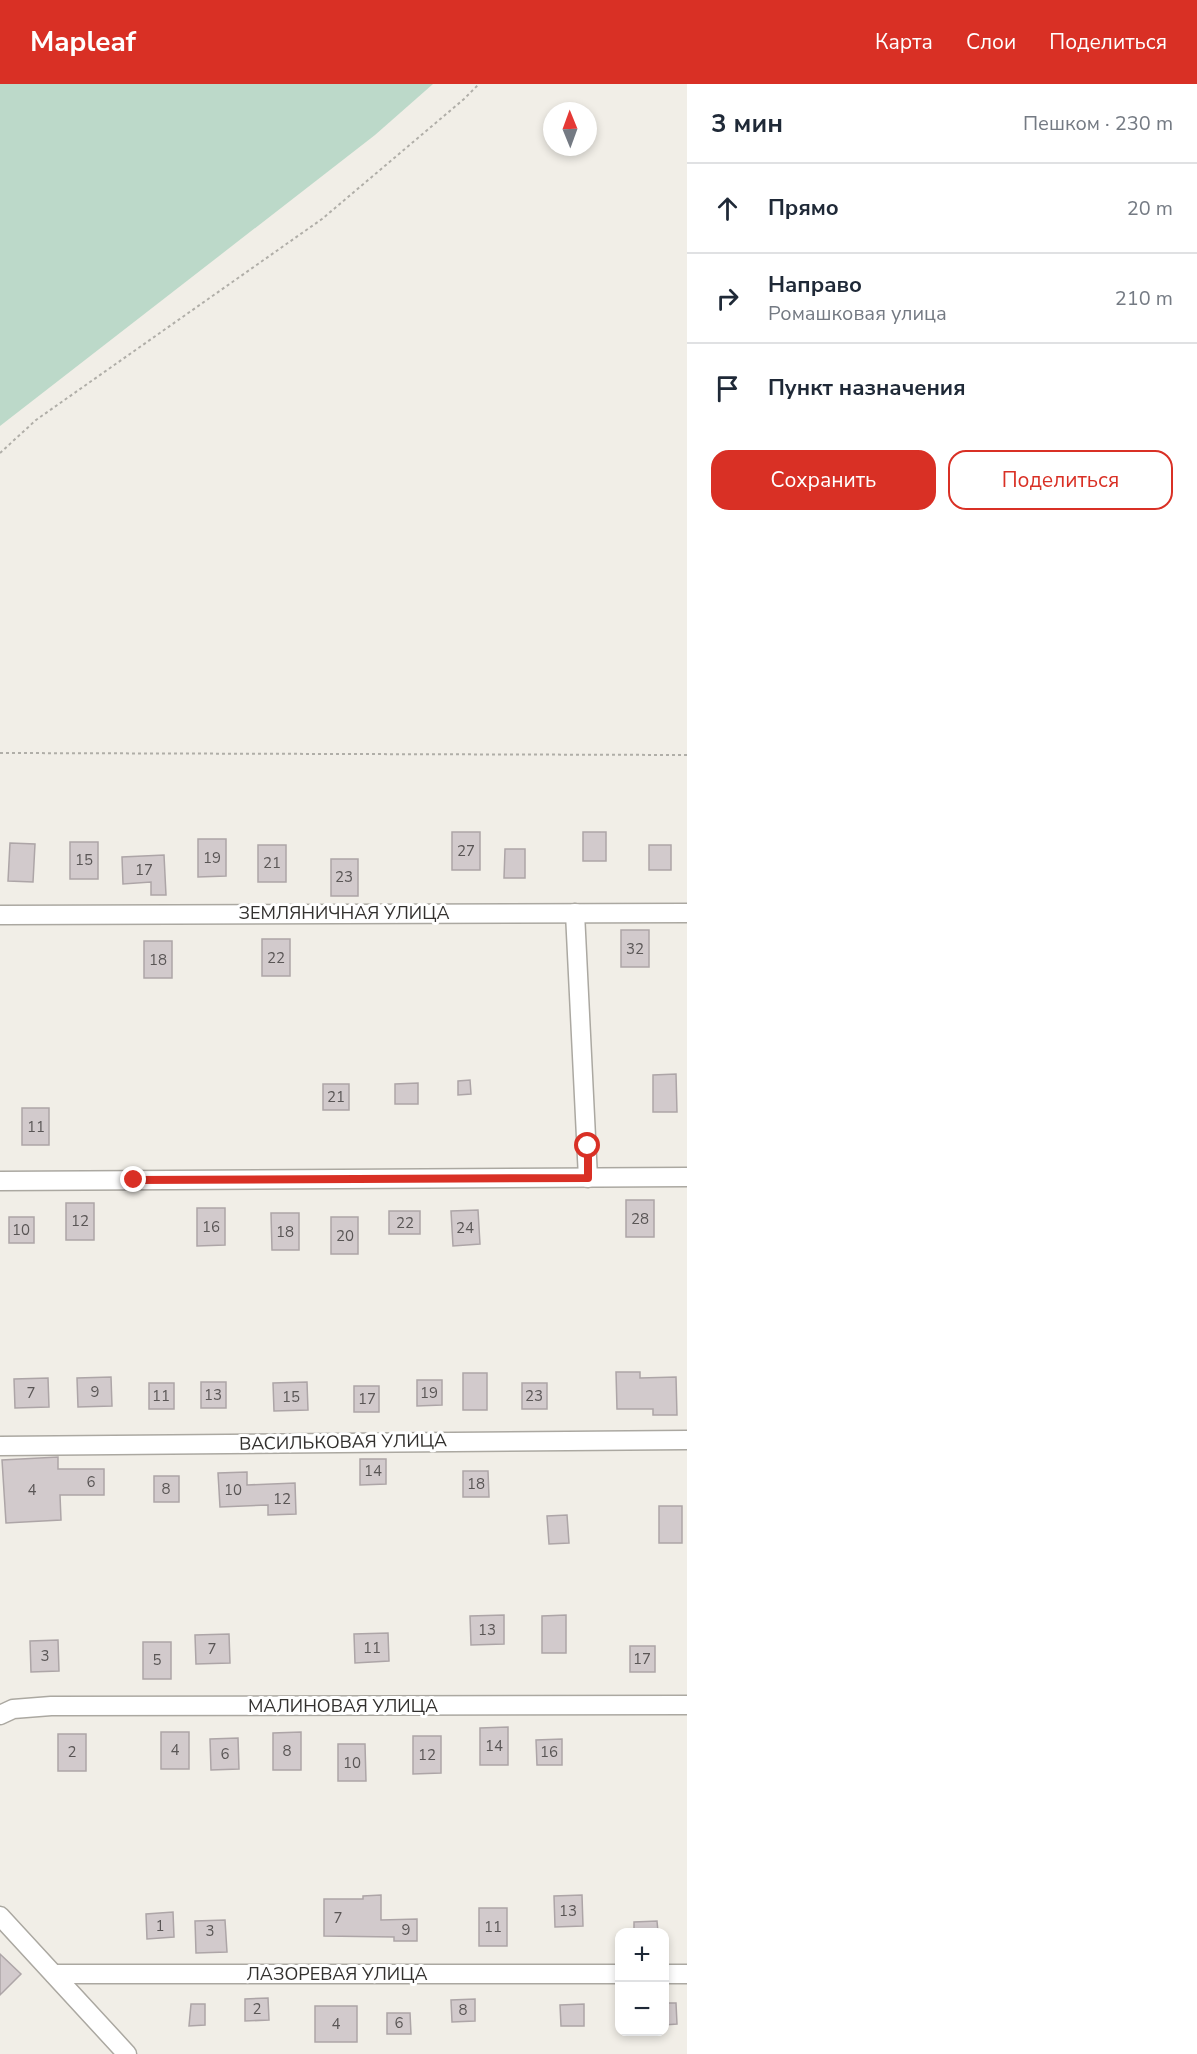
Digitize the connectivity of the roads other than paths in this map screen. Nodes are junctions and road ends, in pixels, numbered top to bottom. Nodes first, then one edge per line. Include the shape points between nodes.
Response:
1 (575, 913) junction
2 (687, 913) edge
3 (0, 915) edge
4 (687, 1177) edge
5 (588, 1178) junction
6 (0, 1181) edge
7 (687, 1440) edge
8 (0, 1446) edge
9 (687, 1705) edge
10 (0, 1715) edge
11 (0, 1916) edge
12 (54, 1974) junction
13 (615, 1974) edge
14 (669, 1974) edge
15 (687, 1974) edge
16 (127, 2054) edge

1 - 2 street, ЗЕМЛЯНИЧНАЯ УЛИЦА
1 - 3 street, ЗЕМЛЯНИЧНАЯ УЛИЦА
1 - 5 street
4 - 5 street
5 - 6 street
7 - 8 street, ВАСИЛЬКОВАЯ УЛИЦА
9 - 10 street, МАЛИНОВАЯ УЛИЦА via 51,1706 13,1709
11 - 12 street
12 - 13 street, ЛАЗОРЕВАЯ УЛИЦА
12 - 16 street
14 - 15 street

